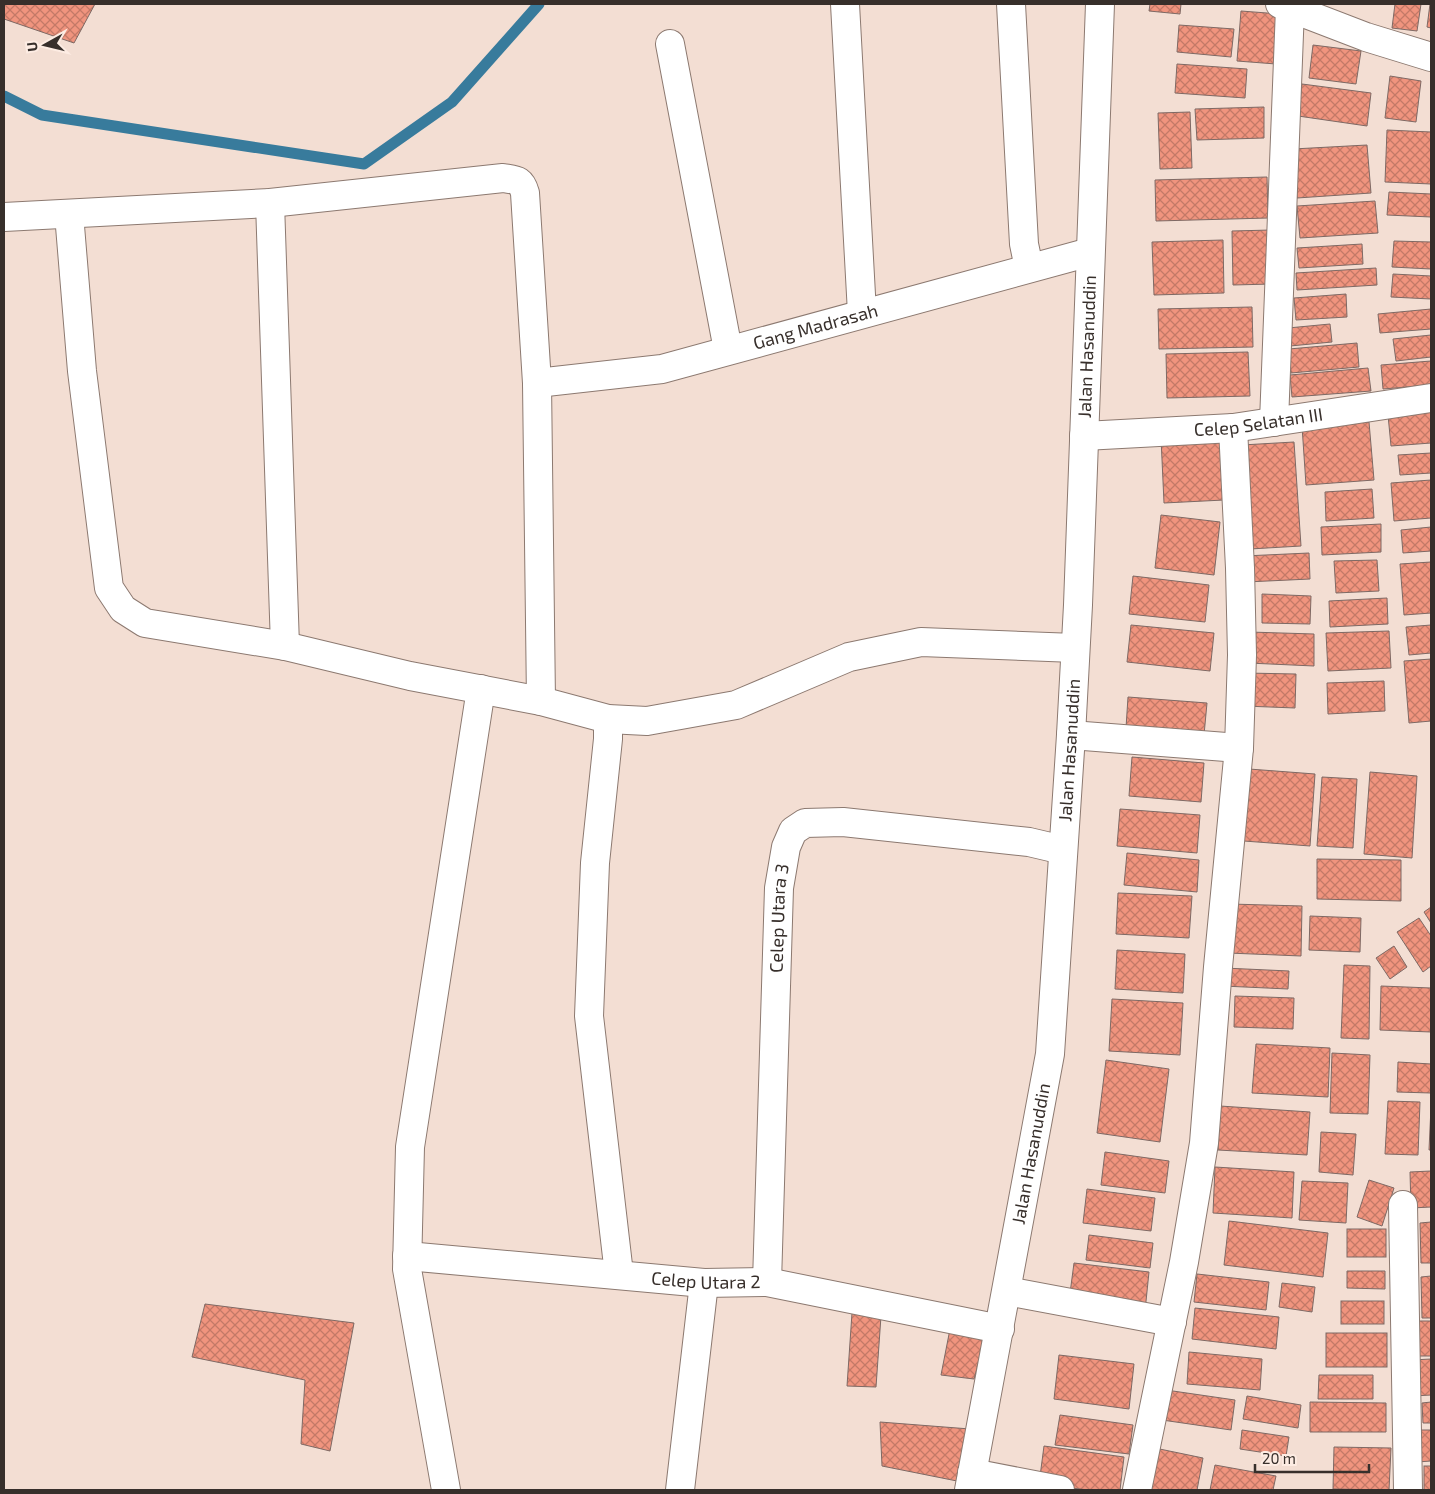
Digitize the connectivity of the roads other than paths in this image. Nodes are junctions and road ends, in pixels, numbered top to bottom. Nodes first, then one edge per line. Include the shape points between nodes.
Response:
1 (845, 4) edge
2 (1011, 4) edge
3 (1100, 4) edge
4 (1285, 6) edge
5 (670, 44) dead end
6 (1431, 57) edge
7 (270, 203) junction
8 (68, 214) junction
9 (4, 217) edge
10 (1090, 252) junction
11 (1029, 268) junction
12 (862, 313) junction
13 (728, 350) junction
14 (537, 383) junction
15 (1431, 398) edge
16 (1274, 422) junction
17 (1233, 428) junction
18 (1084, 436) junction
19 (286, 646) junction
20 (1075, 648) junction
21 (481, 689) junction
22 (541, 701) junction
23 (608, 718) junction
24 (1071, 734) junction
25 (1240, 748) junction
26 (1063, 850) junction
27 (1403, 1205) dead end
28 (407, 1256) junction
29 (619, 1274) junction
30 (767, 1282) junction
31 (704, 1283) junction
32 (1007, 1291) junction
33 (1172, 1322) junction
34 (1000, 1329) junction
35 (971, 1482) edge
36 (446, 1490) edge
37 (680, 1490) edge
38 (1060, 1490) edge
39 (1137, 1490) edge
40 (1408, 1490) edge

1 - 12 street
2 - 11 street via 1024,244
3 - 10 street, Jalan Hasanuddin
4 - 6 street via 1366,37
4 - 16 street
5 - 13 street
7 - 8 street
7 - 14 street via 503,178 516,180 523,185 525,193
7 - 19 street
8 - 9 street
8 - 19 street via 82,371 108,588 123,609 145,623
10 - 11 street, Gang Madrasah
10 - 18 street, Jalan Hasanuddin
11 - 12 street, Gang Madrasah
12 - 13 street, Gang Madrasah
13 - 14 street, Gang Madrasah via 662,369
14 - 22 street
15 - 16 street, Celep Selatan III
16 - 17 street, Celep Selatan III
17 - 18 street, Celep Selatan III
17 - 25 street via 1242,655
18 - 20 street, Jalan Hasanuddin
19 - 21 street via 410,676
20 - 23 street via 921,642 849,657 736,705 647,721
20 - 24 street, Jalan Hasanuddin
21 - 22 street
21 - 28 street via 410,1148
22 - 23 street
23 - 29 street via 595,863 590,1016
24 - 25 street
24 - 26 street, Jalan Hasanuddin
25 - 33 street via 1204,1143
26 - 30 street, Celep Utara 3 via 1029,842 843,822 806,822 793,831 786,847 779,888
26 - 32 street, Jalan Hasanuddin via 1050,1054
27 - 40 street
28 - 29 street, Celep Utara 2
28 - 36 street
29 - 31 street, Celep Utara 2
30 - 31 street, Celep Utara 2
30 - 34 street, Celep Utara 2
31 - 37 street
32 - 33 street
32 - 34 street, Jalan Hasanuddin
33 - 39 street
34 - 35 street, Jalan Hasanuddin
35 - 38 street

